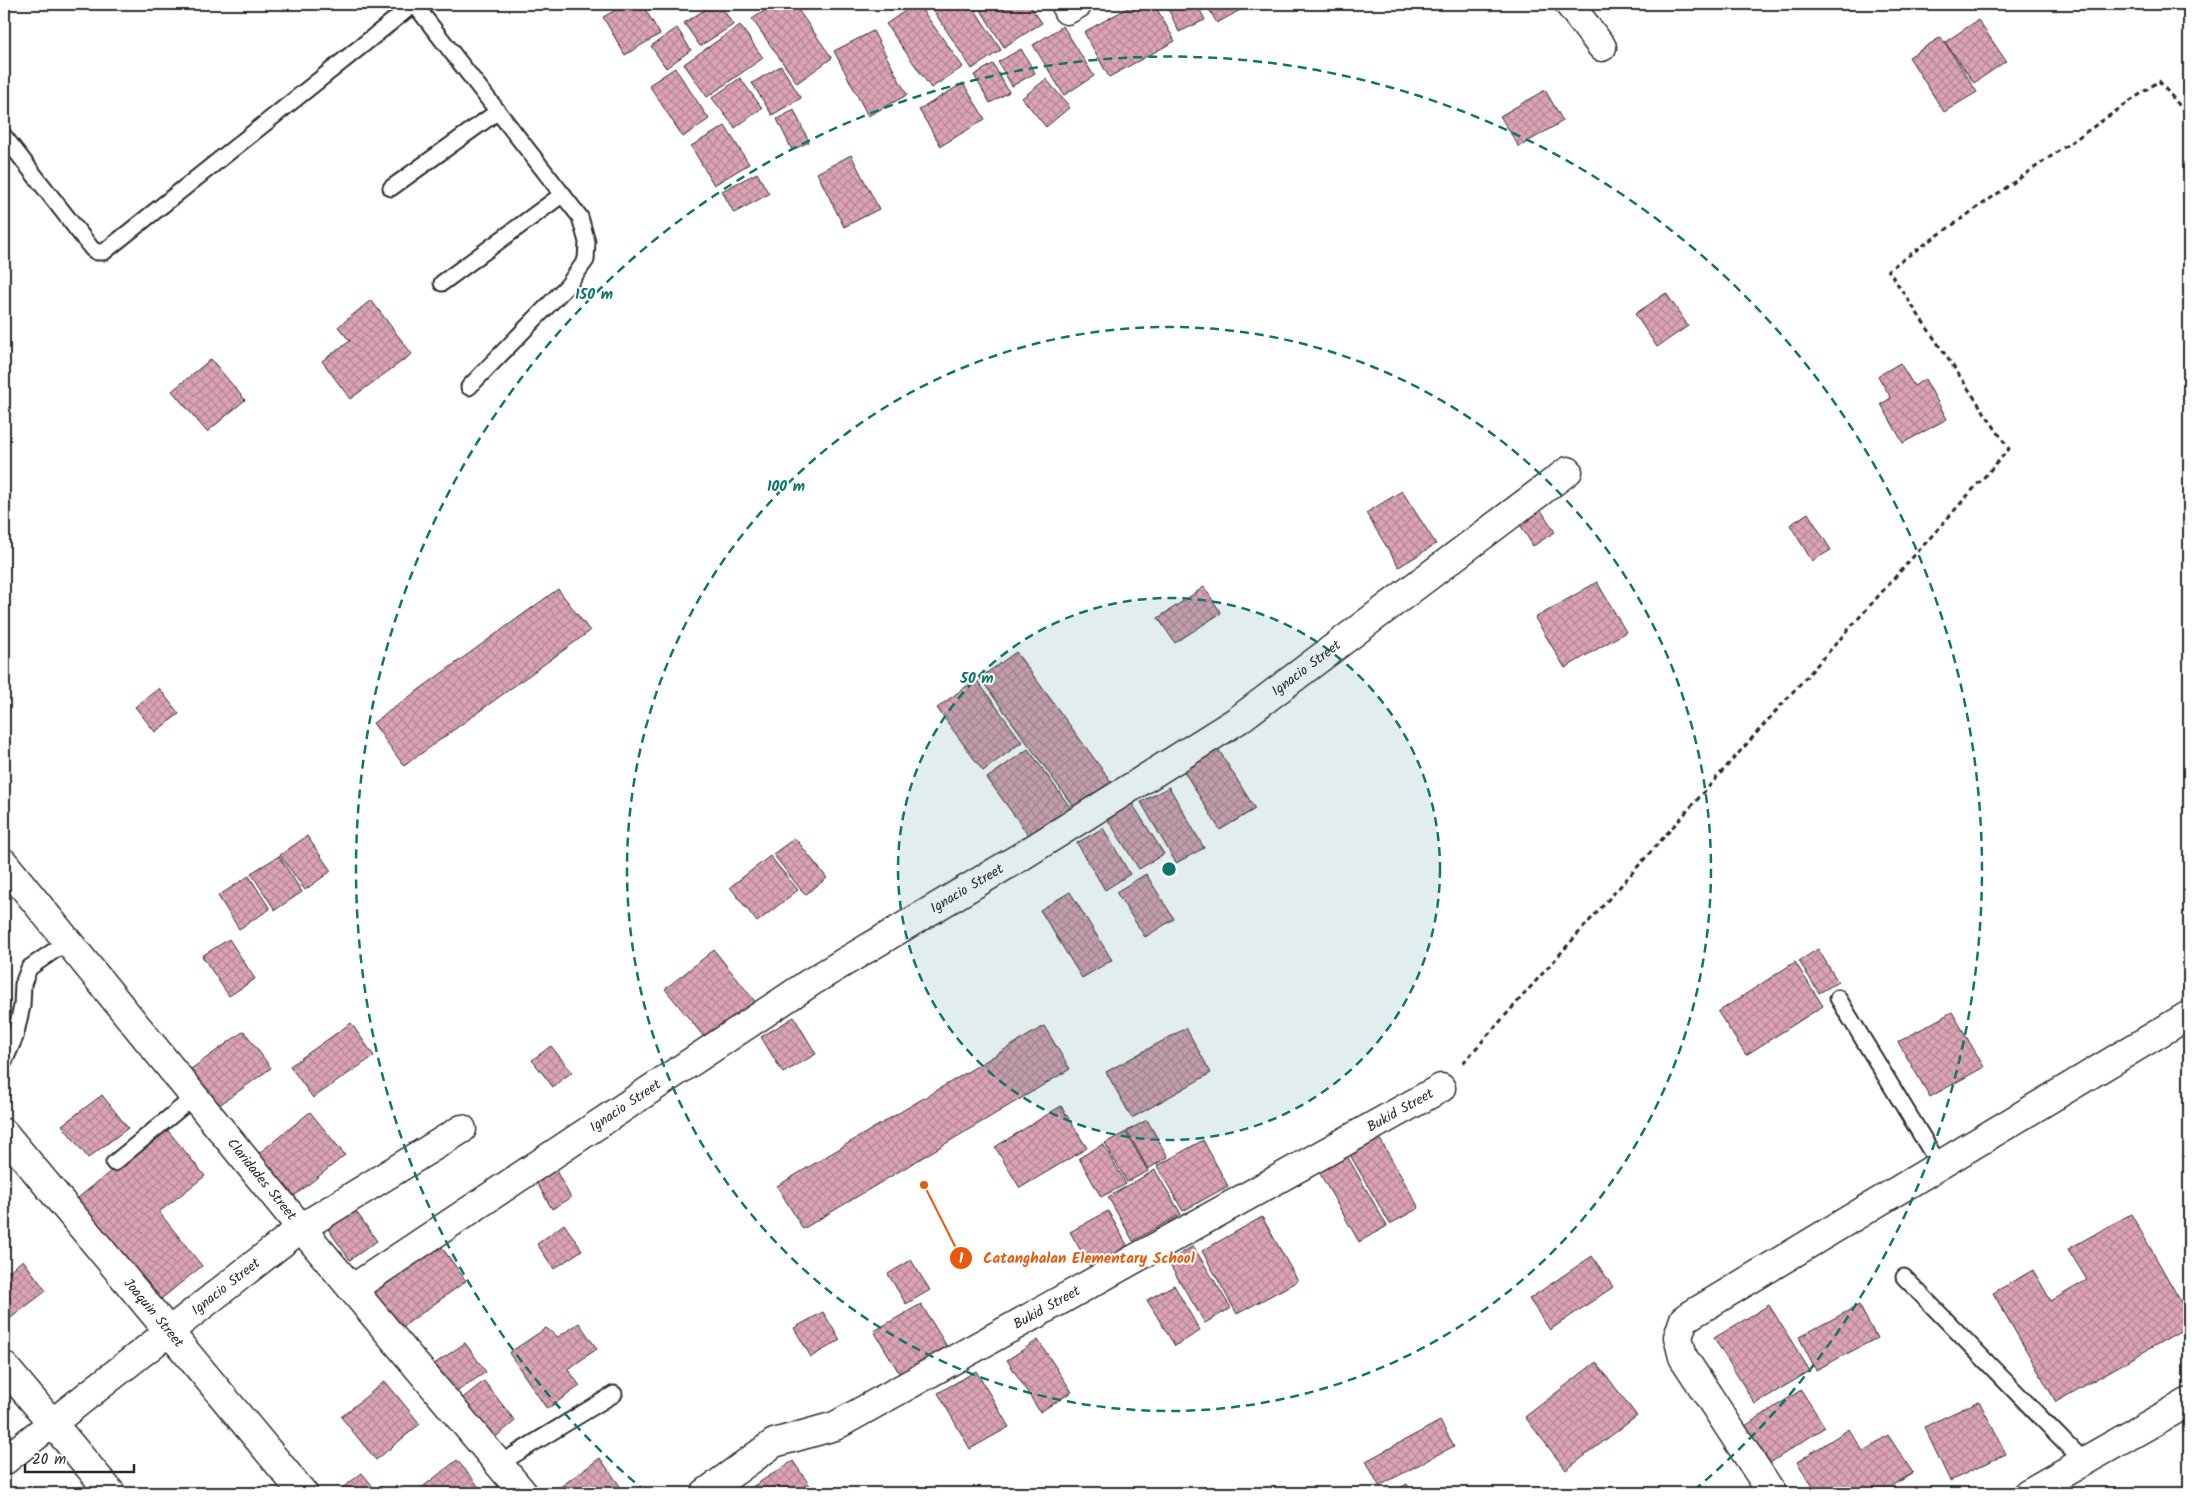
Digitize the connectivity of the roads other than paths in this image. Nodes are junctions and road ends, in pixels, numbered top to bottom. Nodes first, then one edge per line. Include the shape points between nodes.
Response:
1 (414, 4) edge
2 (1570, 4) edge
3 (1602, 47) dead end
4 (497, 112) junction
5 (4, 136) edge
6 (391, 188) dead end
7 (562, 194) junction
8 (442, 283) dead end
9 (468, 387) dead end
10 (1568, 471) dead end
11 (4, 863) edge
12 (68, 941) junction
13 (1838, 998) dead end
14 (2189, 1014) edge
15 (4, 1062) edge
16 (1441, 1088) road end
17 (194, 1097) junction
18 (462, 1129) dead end
19 (4, 1134) edge
20 (114, 1163) dead end
21 (1940, 1166) junction
22 (301, 1228) junction
23 (1904, 1276) dead end
24 (352, 1288) junction
25 (169, 1331) junction
26 (4, 1366) edge
27 (614, 1394) dead end
28 (2189, 1402) edge
29 (52, 1424) junction
30 (4, 1461) edge
31 (2084, 1462) junction
32 (499, 1464) junction
33 (111, 1493) edge
34 (303, 1493) edge
35 (523, 1493) edge
36 (705, 1493) edge
37 (1772, 1493) edge
38 (2028, 1493) edge

1 - 4 lane
1 - 5 lane via 104,252 92,250
2 - 3 street
4 - 6 lane
4 - 7 lane
7 - 8 lane
7 - 9 lane via 584,227 588,250 586,260 568,286
10 - 24 street, Ignacio Street via 1238,720 1022,856 810,982
11 - 12 street, Claridades Street
12 - 15 lane via 28,968 22,1006
12 - 17 street, Claridades Street
13 - 21 lane
14 - 21 street
16 - 36 street, Bukid Street via 835,1426 774,1443
17 - 20 lane
17 - 22 street, Claridades Street
18 - 22 street, Ignacio Street
19 - 25 street, Joaquin Street
21 - 37 street via 1684,1319 1678,1336 1683,1357
22 - 24 street, Claridades Street
22 - 25 street, Ignacio Street
23 - 31 lane
24 - 32 street, Claridades Street
25 - 29 street, Ignacio Street
25 - 34 street, Joaquin Street
26 - 29 street
27 - 32 lane
28 - 31 street
29 - 30 street, Ignacio Street
29 - 33 street
31 - 38 street
32 - 35 street, Claridades Street

